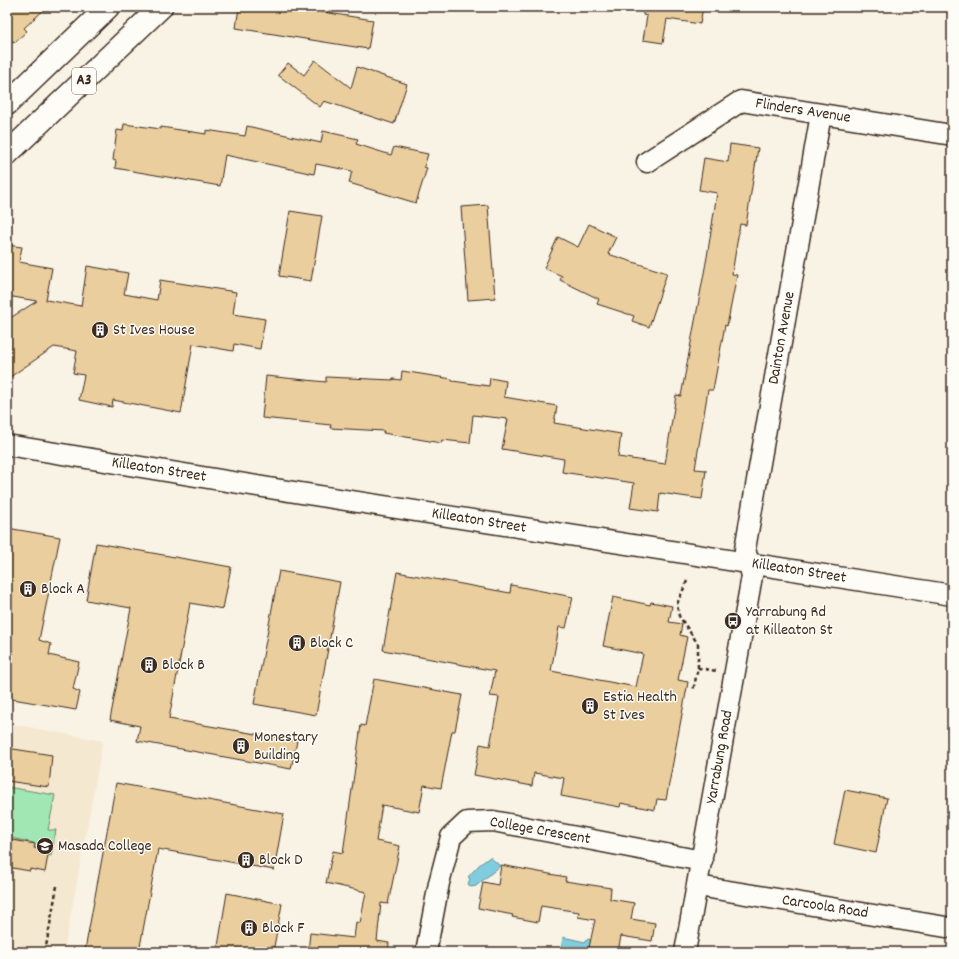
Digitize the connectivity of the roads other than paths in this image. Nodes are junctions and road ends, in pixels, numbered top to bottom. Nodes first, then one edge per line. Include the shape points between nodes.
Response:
1 (108, 7) edge
2 (161, 7) edge
3 (7, 104) edge
4 (821, 114) junction
5 (952, 135) edge
6 (7, 154) edge
7 (647, 162) dead end
8 (7, 445) edge
9 (748, 563) junction
10 (952, 595) edge
11 (702, 861) junction
12 (698, 886) junction
13 (952, 928) edge
14 (426, 952) edge
15 (686, 952) edge

1 - 3 highway, A3
2 - 6 highway, A3
4 - 5 street, Flinders Avenue
4 - 7 street, Flinders Avenue via 741,101
4 - 9 street, Dainton Avenue via 745,549
8 - 9 street, Killeaton Street
9 - 10 street, Killeaton Street
9 - 11 street, Yarrabung Road via 752,576
11 - 12 street, Yarrabung Road
11 - 14 street, College Crescent via 493,821 467,822 451,837
12 - 13 street, Carcoola Road
12 - 15 street, Yarrabung Road

